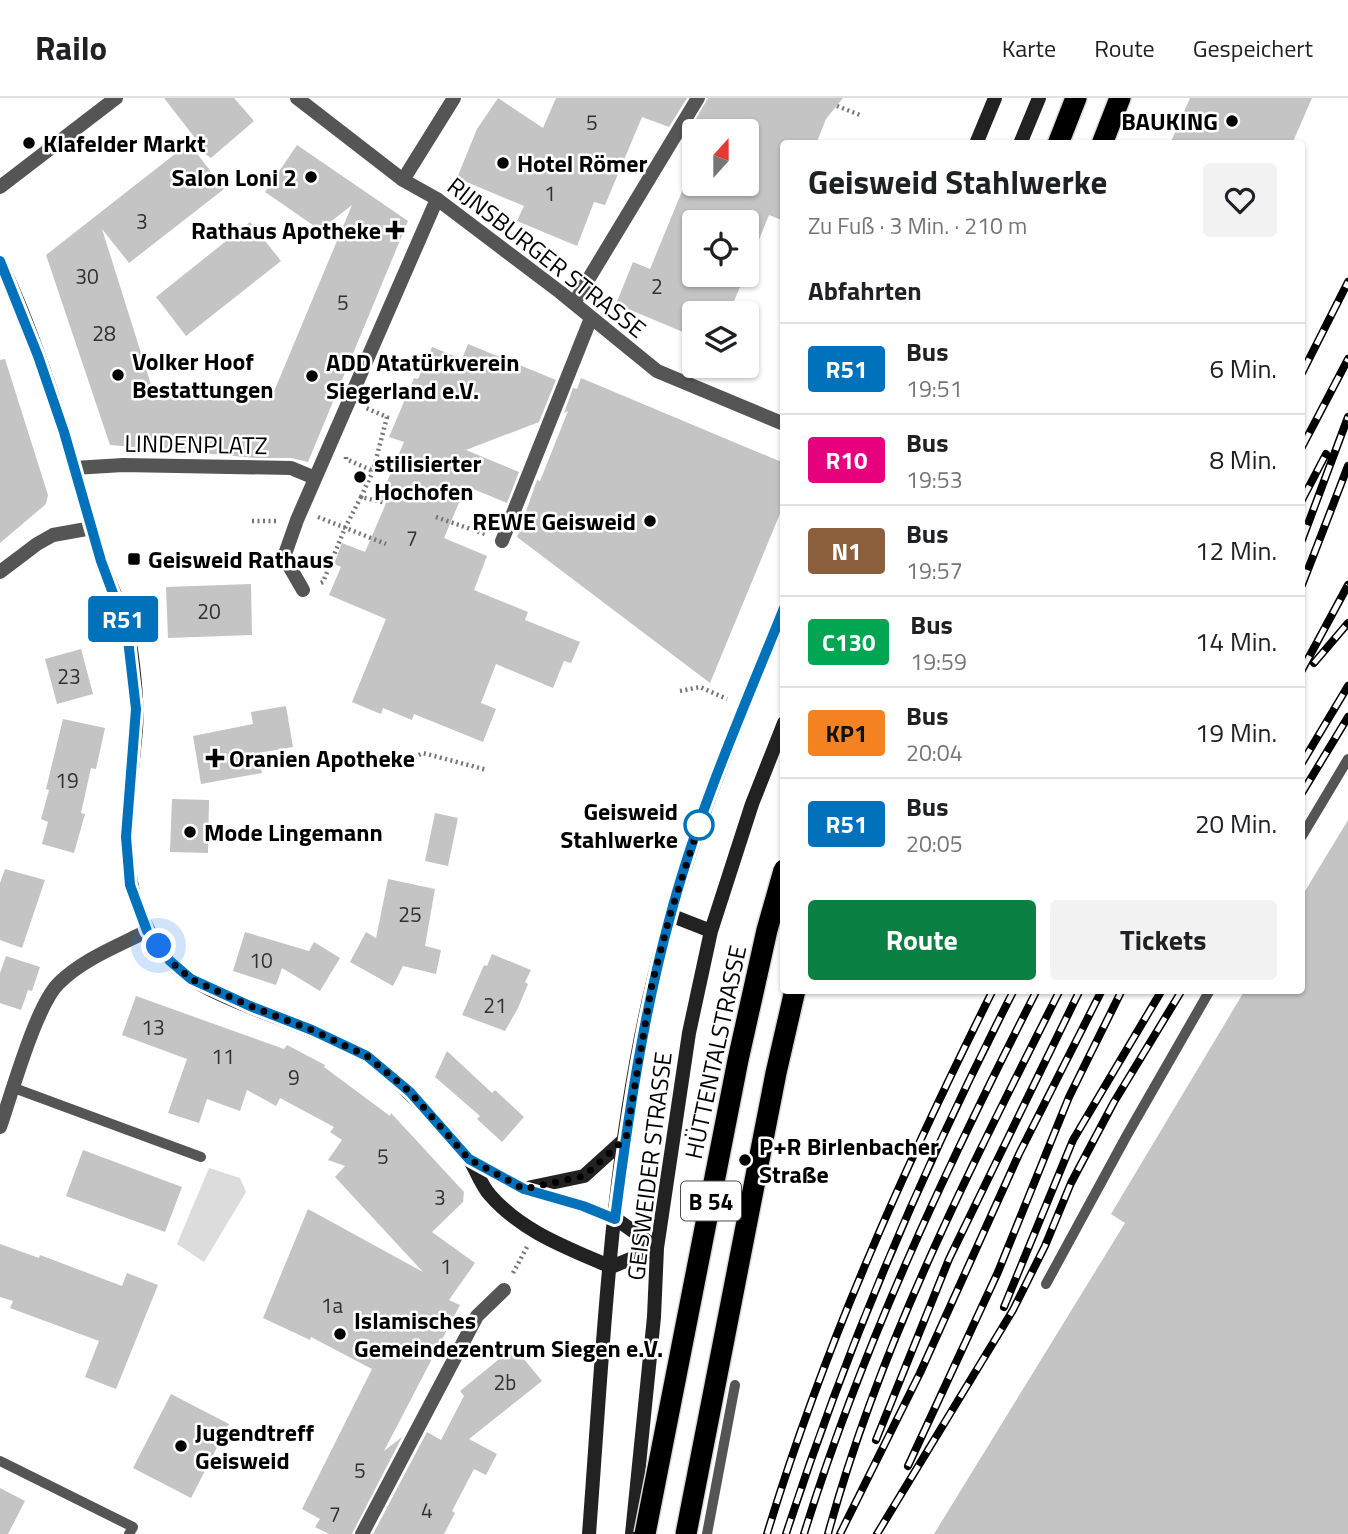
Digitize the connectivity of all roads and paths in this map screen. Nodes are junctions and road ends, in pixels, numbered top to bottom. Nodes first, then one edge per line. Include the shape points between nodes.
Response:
1 (116, 98) edge
2 (297, 98) edge
3 (454, 98) edge
4 (698, 98) edge
5 (996, 98) edge
6 (1039, 98) edge
7 (1076, 98) edge
8 (1121, 98) edge
9 (837, 106) dead end
10 (860, 115) dead end
11 (978, 140) edge
12 (1022, 140) edge
13 (1060, 140) edge
14 (1104, 140) edge
15 (403, 180) junction
16 (0, 187) edge
17 (437, 199) junction
18 (0, 261) edge
19 (574, 303) junction
20 (591, 317) junction
21 (387, 416) dead end
22 (780, 422) edge
23 (346, 459) dead end
24 (74, 468) junction
25 (373, 471) junction
26 (315, 478) junction
27 (361, 497) junction
28 (386, 503) dead end
29 (436, 517) dead end
30 (324, 520) dead end
31 (92, 528) junction
32 (345, 528) junction
33 (467, 528) dead end
34 (502, 541) dead end
35 (386, 544) dead end
36 (0, 572) edge
37 (323, 582) dead end
38 (303, 590) dead end
39 (780, 618) edge
40 (680, 691) dead end
41 (715, 694) dead end
42 (780, 733) edge
43 (1348, 759) edge
44 (410, 760) dead end
45 (487, 770) dead end
46 (1305, 831) edge
47 (780, 884) edge
48 (670, 915) junction
49 (147, 931) junction
50 (711, 931) junction
51 (794, 994) edge
52 (1208, 994) edge
53 (14, 1088) junction
54 (0, 1127) edge
55 (626, 1138) junction
56 (201, 1157) dead end
57 (469, 1159) junction
58 (524, 1189) junction
59 (615, 1219) junction
60 (535, 1233) junction
61 (657, 1248) junction
62 (611, 1267) junction
63 (1046, 1284) dead end
64 (504, 1290) joint
65 (735, 1385) dead end
66 (0, 1461) edge
67 (130, 1534) edge
68 (362, 1534) edge
69 (590, 1534) edge
70 (632, 1534) edge
71 (645, 1534) edge
72 (686, 1534) edge
73 (707, 1534) edge

1 - 16 street
2 - 15 street, RIJNSBURGER STRASSE
3 - 15 street
4 - 19 street
5 - 11 main road
6 - 12 main road
7 - 13 highway
8 - 14 highway
9 - 10 path
15 - 17 street, RIJNSBURGER STRASSE
17 - 19 street, RIJNSBURGER STRASSE
17 - 26 street
18 - 24 main road via 38,356
19 - 20 street, RIJNSBURGER STRASSE
20 - 22 street, RIJNSBURGER STRASSE via 657,371
20 - 34 street
21 - 25 path
23 - 25 path
24 - 26 street, LINDENPLATZ via 291,468
24 - 31 main road
25 - 27 path
26 - 38 street via 285,557
27 - 28 path
27 - 32 path
29 - 33 path
30 - 32 path
31 - 36 street via 53,535
31 - 49 main road via 127,631 136,709 126,837 130,885
32 - 35 path
32 - 37 path
39 - 48 main road, GEISWEIDER STRASSE via 712,789
40 - 41 path via 700,687
42 - 50 main road, GEISWEIDER STRASSE
43 - 46 lane
44 - 45 path via 422,753
47 - 71 highway, HÜTTENTALSTRASSE / B 54, bridge via 738,1060
48 - 50 main road
48 - 55 main road, GEISWEIDER STRASSE via 652,984
49 - 53 street via 77,968 57,984 44,1006
49 - 57 main road via 191,979 367,1056 410,1092
50 - 61 main road, GEISWEIDER STRASSE via 690,1033
51 - 72 highway, B 54, bridge
52 - 63 lane
53 - 54 street
53 - 56 lane
55 - 58 main road via 584,1176
55 - 59 main road, GEISWEIDER STRASSE
57 - 58 main road
57 - 60 main road via 489,1194
58 - 59 main road
59 - 61 main road
59 - 62 main road, GEISWEIDER STRASSE
60 - 62 main road
60 - 64 path
61 - 62 main road
61 - 70 main road, GEISWEIDER STRASSE
62 - 69 main road, GEISWEIDER STRASSE
64 - 68 street via 477,1316
65 - 73 lane
66 - 67 lane via 133,1527

